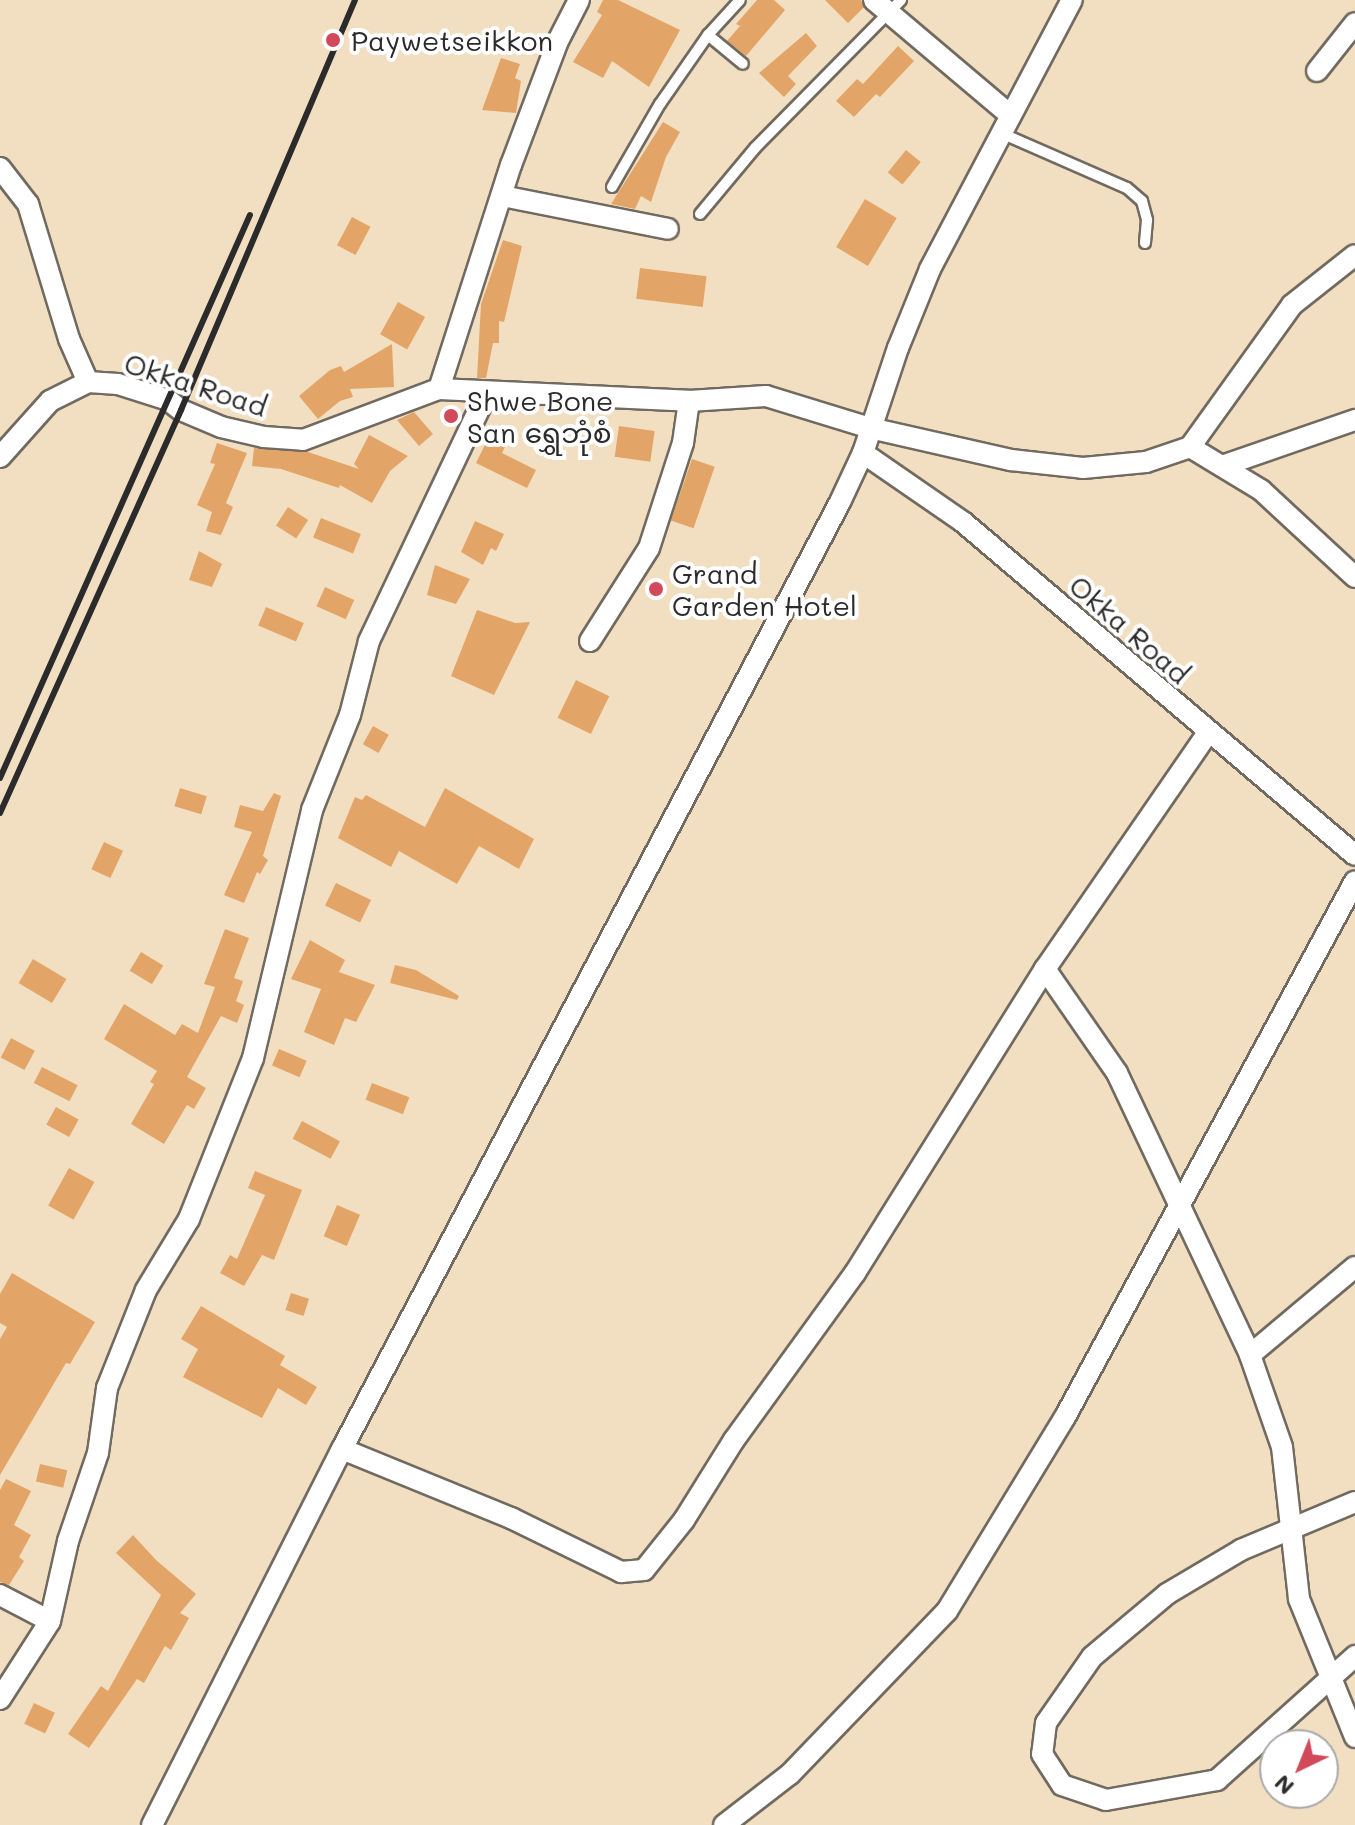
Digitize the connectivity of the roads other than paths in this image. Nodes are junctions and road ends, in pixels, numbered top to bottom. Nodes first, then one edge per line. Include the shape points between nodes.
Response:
1 (579, 0) edge
2 (740, 0) edge
3 (874, 0) edge
4 (1072, 0) edge
5 (896, 6) edge
6 (1355, 23) edge
7 (708, 35) junction
8 (743, 64) dead end
9 (1317, 71) dead end
10 (1005, 124) junction
11 (0, 168) edge
12 (612, 187) dead end
13 (502, 196) junction
14 (700, 214) dead end
15 (668, 229) dead end
16 (1145, 243) dead end
17 (1355, 255) edge
18 (88, 382) junction
19 (439, 389) junction
20 (487, 392) junction
21 (689, 401) junction
22 (1355, 420) edge
23 (870, 428) junction
24 (1190, 447) junction
25 (863, 453) junction
26 (0, 457) edge
27 (1222, 466) junction
28 (1355, 577) edge
29 (590, 641) dead end
30 (1208, 733) junction
31 (1355, 855) edge
32 (1355, 881) edge
33 (1045, 969) junction
34 (1180, 1210) junction
35 (1355, 1267) edge
36 (1250, 1355) junction
37 (342, 1449) junction
38 (1355, 1502) edge
39 (1290, 1530) junction
40 (0, 1595) edge
41 (50, 1621) junction
42 (1355, 1656) edge
43 (1329, 1677) junction
44 (0, 1699) edge
45 (1355, 1737) edge
46 (152, 1825) edge
47 (724, 1825) edge

1 - 13 street via 557,43
2 - 7 lane
3 - 5 street
4 - 10 street
5 - 10 street
5 - 14 lane via 755,148
6 - 9 street
7 - 8 lane
7 - 12 lane
10 - 16 lane via 1127,188 1142,201
10 - 23 street via 930,269
11 - 18 street via 28,204 69,339
13 - 15 street
13 - 19 street
17 - 24 street via 1292,305
18 - 19 street, Okka Road via 118,384 168,400 221,427 303,440
18 - 26 street, Okka Road via 50,401
19 - 20 street, Okka Road
20 - 21 street, Okka Road
20 - 41 street via 369,641 350,715 312,810 253,1058 189,1219 146,1290 107,1388 98,1453 68,1541
21 - 23 street, Okka Road via 766,396
21 - 29 street via 683,443 649,548
22 - 27 street
23 - 24 street, Okka Road via 1011,460 1083,468 1146,462
23 - 25 street
24 - 27 street
25 - 30 street, Okka Road via 963,522
25 - 37 street
27 - 28 street via 1261,490
30 - 31 street, Okka Road
30 - 33 street
32 - 34 street
33 - 34 street via 1117,1073
33 - 37 street via 855,1273 644,1570 621,1572 511,1518
34 - 36 street
34 - 47 street via 1065,1417 947,1611 790,1774
35 - 36 street
36 - 39 street via 1282,1447
37 - 46 street
38 - 39 street
39 - 43 street via 1299,1599
39 - 43 street via 1241,1550 1167,1594 1092,1657 1046,1723 1042,1754 1062,1785 1106,1800 1217,1780
40 - 41 street
41 - 44 street
42 - 43 street
43 - 45 street

